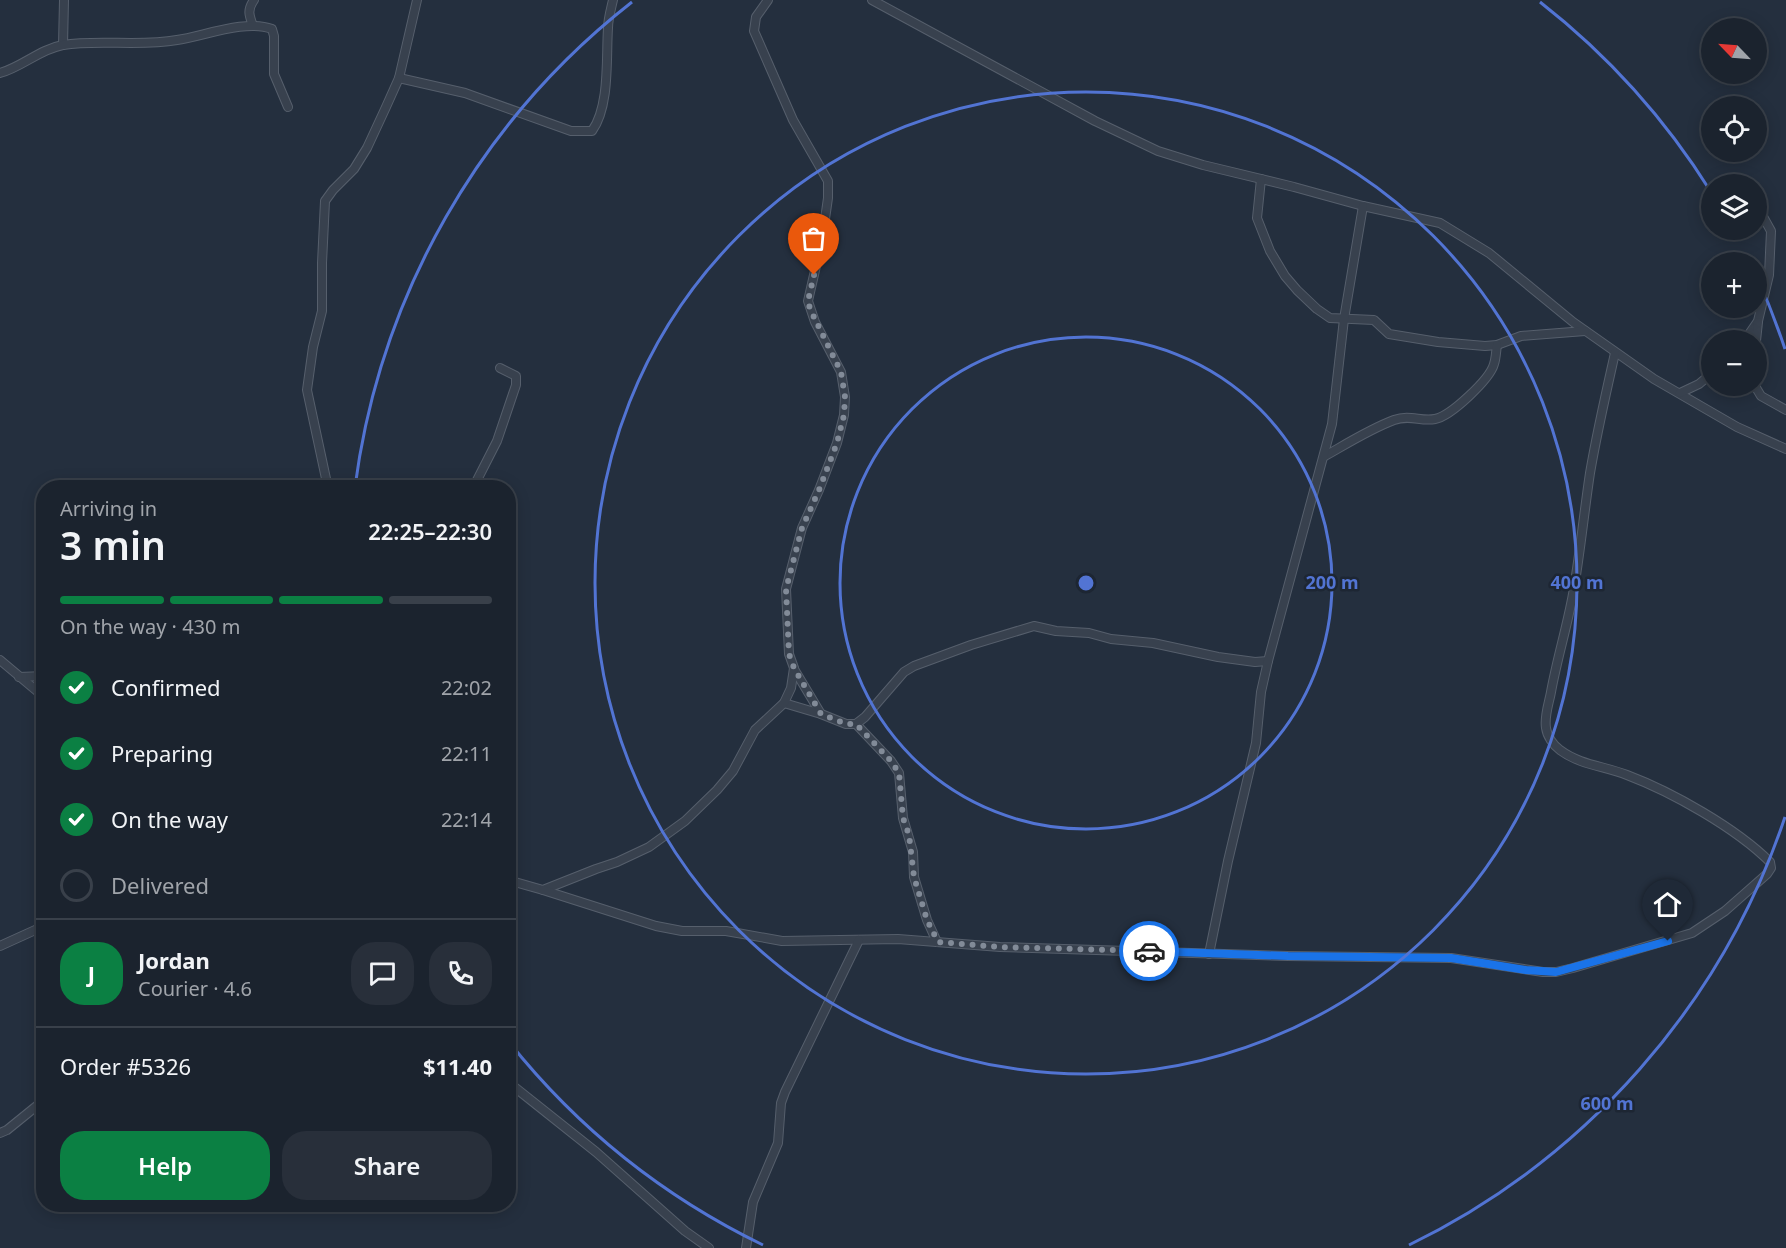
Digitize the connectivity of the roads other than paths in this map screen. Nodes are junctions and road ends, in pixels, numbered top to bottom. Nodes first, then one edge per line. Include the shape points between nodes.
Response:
1 (64, 0) edge
2 (254, 0) edge
3 (417, 0) edge
4 (613, 0) edge
5 (768, 0) edge
6 (872, 0) edge
7 (253, 26) junction
8 (63, 45) junction
9 (0, 73) edge
10 (399, 78) junction
11 (288, 107) dead end
12 (1261, 179) junction
13 (1363, 206) junction
14 (1767, 224) edge
15 (1344, 319) junction
16 (1758, 321) junction
17 (1752, 330) edge
18 (1757, 330) edge
19 (1585, 331) junction
20 (1497, 345) junction
21 (1616, 353) junction
22 (500, 368) dead end
23 (1701, 382) edge
24 (1680, 393) junction
25 (1761, 396) edge
26 (1786, 410) edge
27 (1786, 448) edge
28 (1325, 456) junction
29 (326, 480) edge
30 (477, 480) edge
31 (0, 660) edge
32 (1268, 661) junction
33 (794, 668) junction
34 (36, 676) edge
35 (19, 677) junction
36 (36, 691) edge
37 (784, 703) junction
38 (821, 714) junction
39 (856, 724) junction
40 (516, 882) edge
41 (543, 890) junction
42 (36, 930) edge
43 (860, 940) junction
44 (938, 942) junction
45 (0, 946) edge
46 (1209, 954) junction
47 (516, 1088) edge
48 (36, 1106) edge
49 (0, 1133) edge
50 (709, 1248) edge
51 (746, 1248) edge

1 - 8 street
2 - 7 street via 249,8
3 - 10 street
4 - 10 street via 602,103 592,131 571,130 465,93
5 - 33 street via 756,17 754,32 793,120 828,182 822,240 808,301 841,372 845,397 837,443 802,528 786,589 789,654
6 - 12 street via 1129,138 1203,165
7 - 8 street via 177,40
7 - 11 street via 272,29 274,74
8 - 9 street
10 - 29 street via 358,164 325,201 322,311 307,390
12 - 13 street
12 - 15 street via 1257,218 1276,262 1317,309 1330,318
13 - 15 street
13 - 19 street via 1440,223 1489,254
14 - 16 street via 1771,231 1769,275
15 - 20 street via 1374,320 1389,334
15 - 28 street via 1334,416
16 - 17 street
16 - 18 street
19 - 20 street via 1521,336
19 - 21 street
20 - 28 street via 1494,365 1487,376 1447,414 1428,420 1409,416 1396,419
21 - 24 street
21 - 46 street via 1592,460 1572,596 1552,682 1546,730 1557,748 1571,758 1627,775 1745,839 1770,862 1767,874 1725,911 1692,933 1556,972 1451,958
22 - 30 street via 516,376 516,385 497,441
23 - 24 street
24 - 27 street via 1737,427
25 - 26 street
28 - 32 street
31 - 35 street
32 - 39 street via 1218,657 1035,626 914,666
32 - 46 street via 1256,743
33 - 37 street
33 - 38 street
34 - 35 street
35 - 36 street
37 - 38 street
37 - 41 street via 754,730 733,771 685,821 633,856
38 - 39 street
39 - 44 street via 899,773 914,877
40 - 41 street
41 - 43 street via 682,931 726,931 782,941
42 - 45 street
43 - 44 street
43 - 51 street via 785,1092 778,1143 753,1203
44 - 46 street
47 - 50 street
48 - 49 street

